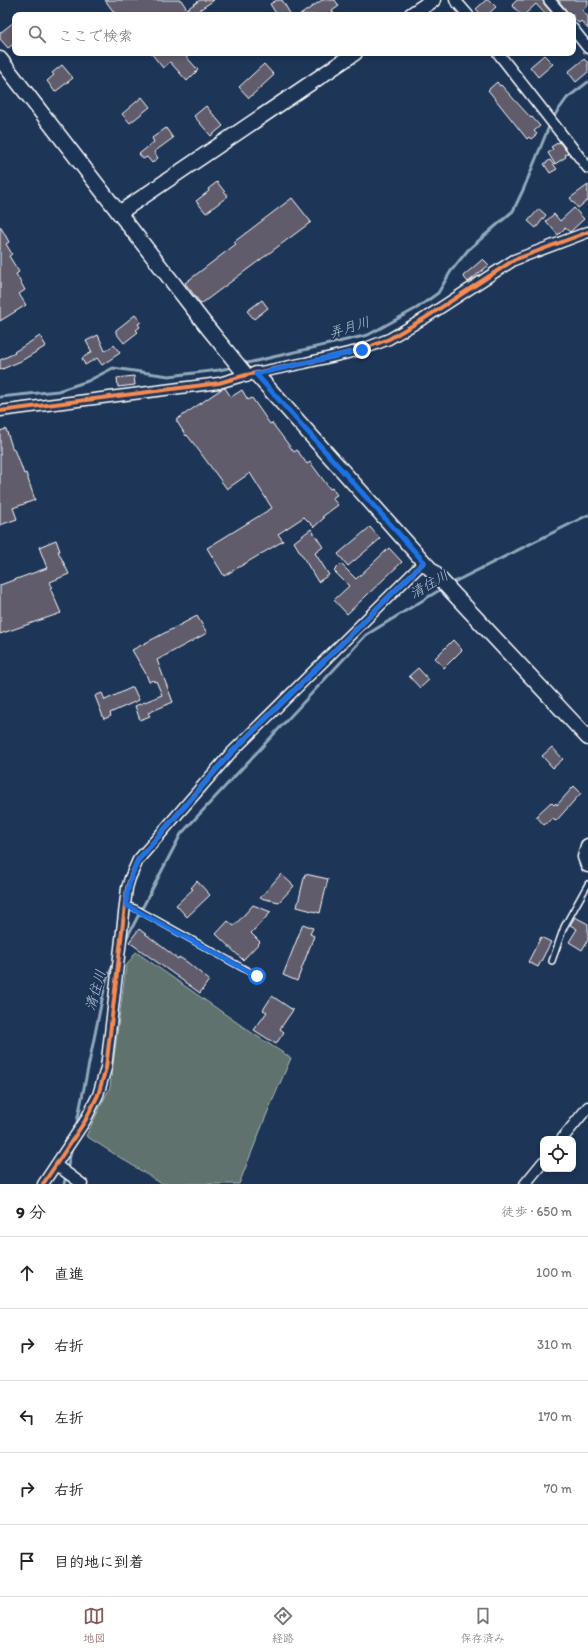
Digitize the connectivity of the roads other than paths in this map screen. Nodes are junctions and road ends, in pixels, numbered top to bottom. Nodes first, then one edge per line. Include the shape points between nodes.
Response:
1 (433, 0) edge
2 (455, 0) edge
3 (549, 0) edge
4 (415, 12) edge
5 (465, 12) edge
6 (559, 12) edge
7 (576, 33) edge
8 (588, 48) edge
9 (351, 56) edge
10 (500, 56) edge
11 (0, 59) edge
12 (588, 168) edge
13 (119, 213) junction
14 (588, 232) edge
15 (251, 374) junction
16 (0, 410) edge
17 (424, 562) junction
18 (588, 738) edge
19 (588, 846) edge
20 (588, 864) edge
21 (588, 884) edge
22 (126, 905) junction
23 (552, 961) dead end
24 (257, 976) dead end
25 (588, 1107) edge
26 (564, 1136) edge
27 (56, 1165) junction
28 (540, 1166) edge
29 (43, 1184) edge
30 (82, 1184) edge
31 (525, 1184) edge

1 - 4 street
2 - 5 street
3 - 6 street
7 - 8 street
9 - 13 street
10 - 12 street
11 - 13 street
13 - 15 street via 208,328
14 - 15 street via 514,260 389,339 362,350
15 - 16 street via 219,383
15 - 17 street
17 - 18 street
17 - 22 street via 229,755 138,860 127,888
19 - 20 street via 584,857
21 - 23 lane via 564,927
22 - 24 lane
22 - 27 street via 106,1068 98,1095 85,1121
25 - 26 street
27 - 29 street
27 - 30 street
28 - 31 street

